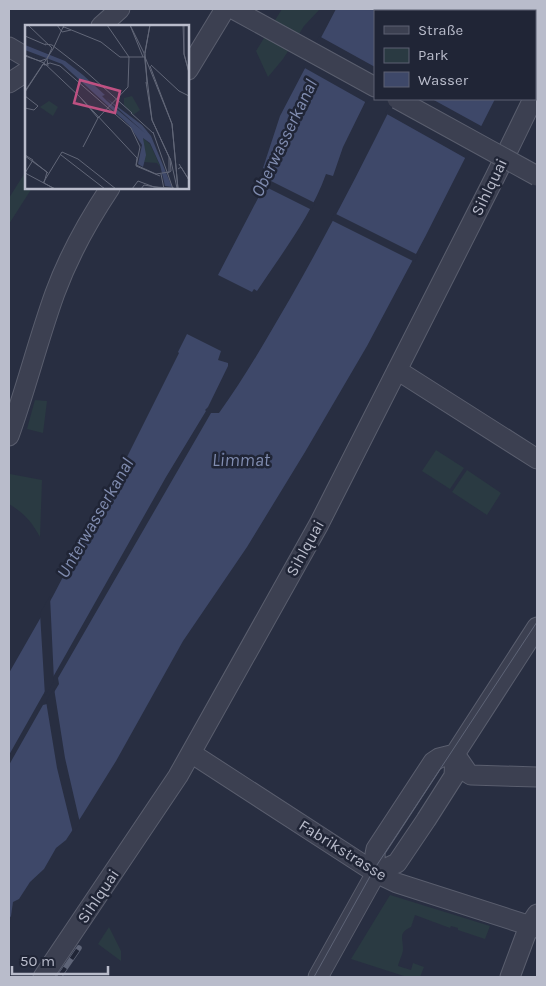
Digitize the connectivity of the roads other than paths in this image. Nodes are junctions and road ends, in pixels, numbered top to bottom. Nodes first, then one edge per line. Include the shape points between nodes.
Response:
1 (120, 9) edge
2 (225, 9) edge
3 (233, 9) edge
4 (102, 25) edge
5 (9, 47) edge
6 (25, 56) edge
7 (189, 68) edge
8 (25, 73) edge
9 (9, 83) edge
10 (374, 86) edge
11 (399, 100) edge
12 (532, 100) edge
13 (537, 176) edge
14 (109, 189) edge
15 (397, 370) junction
16 (9, 436) edge
17 (537, 460) edge
18 (537, 627) edge
19 (191, 753) junction
20 (455, 754) junction
21 (537, 777) edge
22 (376, 874) junction
23 (535, 923) edge
24 (43, 977) edge
25 (318, 977) edge
26 (510, 977) edge

1 - 4 street
2 - 7 street
3 - 10 street
5 - 6 street
8 - 9 street
11 - 13 street, bridge
12 - 15 street, Sihlquai
14 - 16 street via 88,222 55,293
15 - 17 street
15 - 19 street, Sihlquai via 319,524
18 - 20 street
19 - 22 street, Fabrikstrasse
19 - 24 street, Sihlquai
20 - 21 street via 471,775
20 - 22 street via 454,776 421,827 397,863
20 - 22 street via 433,762 376,849
22 - 23 street, Fabrikstrasse
22 - 25 street
23 - 26 street

